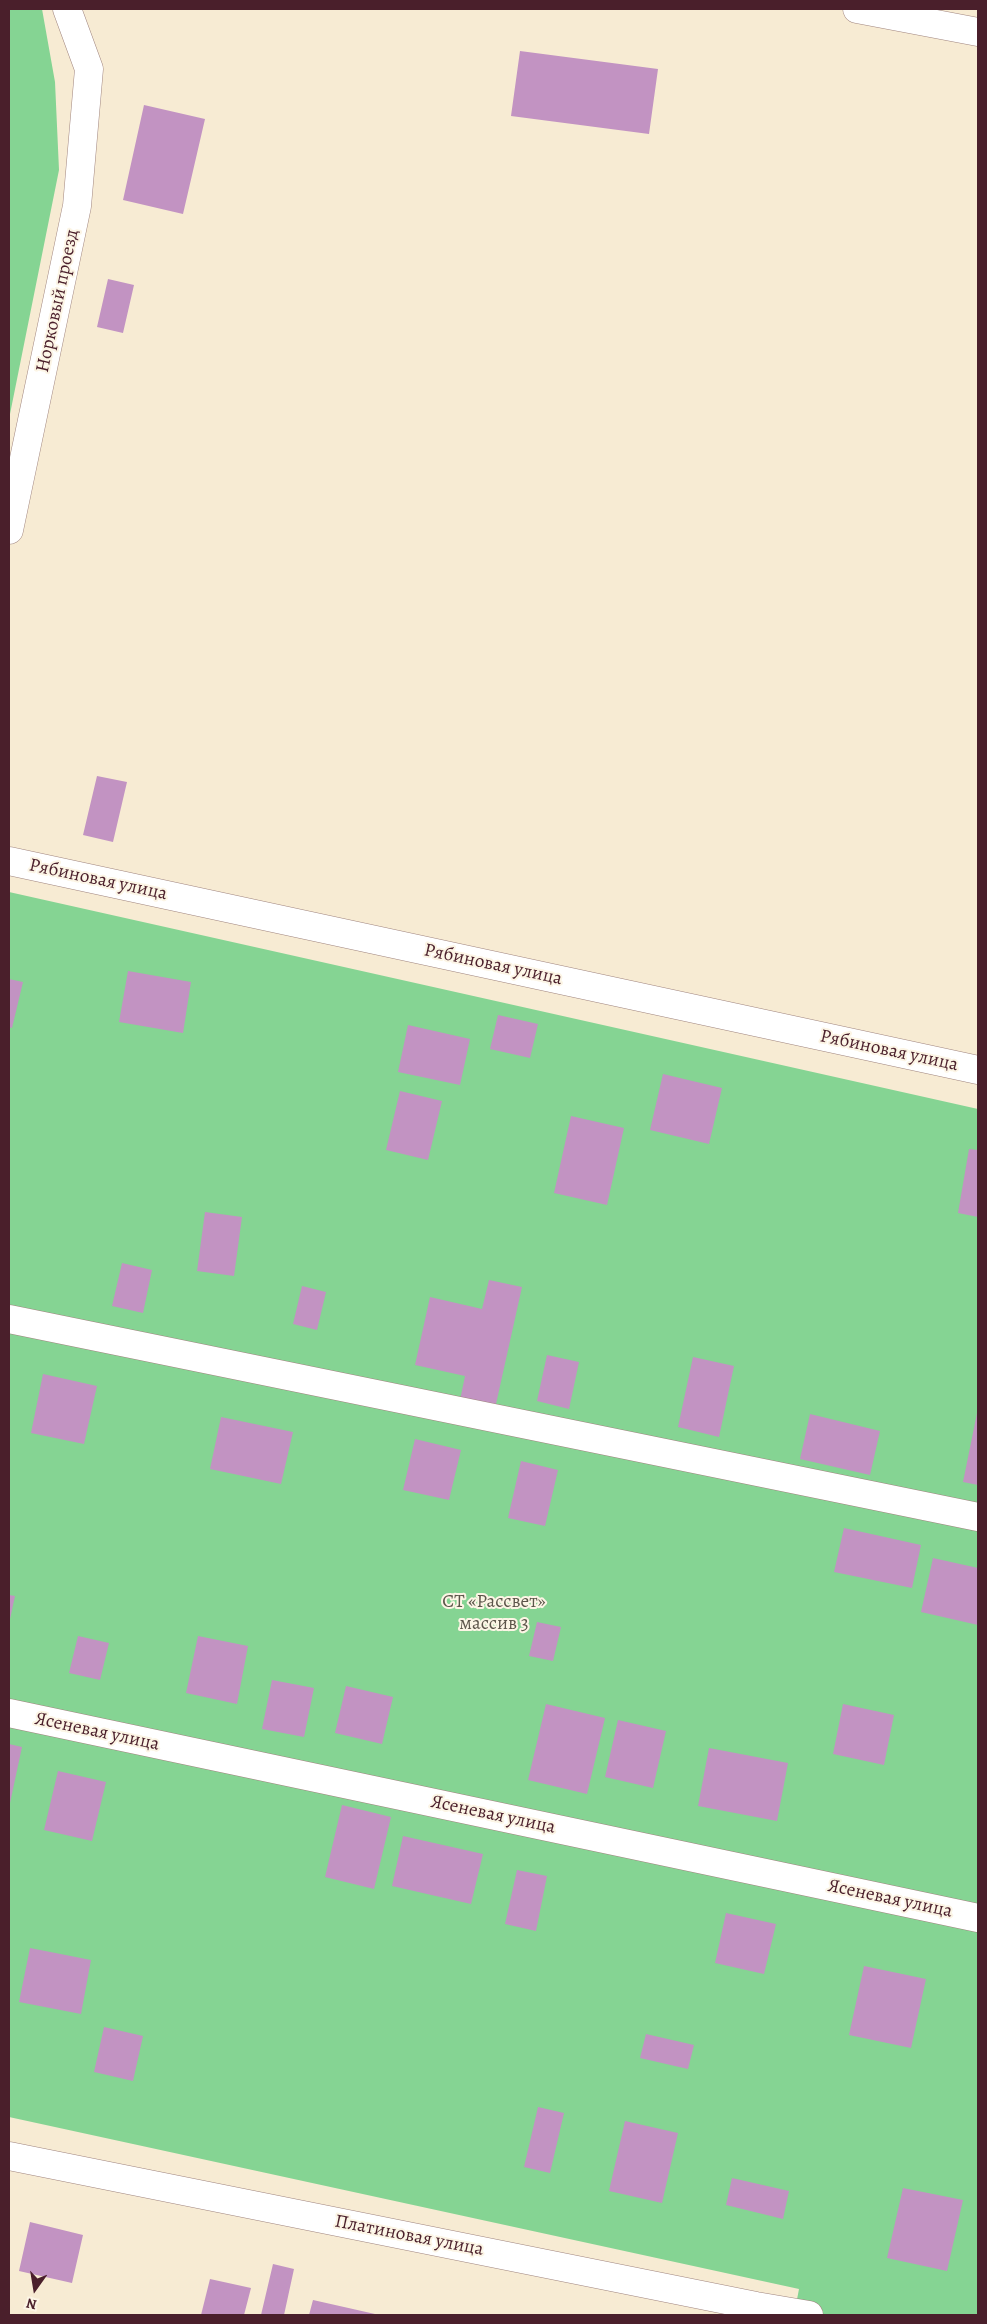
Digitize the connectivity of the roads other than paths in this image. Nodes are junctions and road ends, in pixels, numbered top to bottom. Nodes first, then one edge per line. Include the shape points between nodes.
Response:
1 (67, 9) edge
2 (857, 9) edge
3 (978, 32) edge
4 (9, 530) edge
5 (9, 861) edge
6 (978, 1070) edge
7 (9, 1319) edge
8 (978, 1516) edge
9 (9, 1713) edge
10 (978, 1918) edge
11 (9, 2156) edge
12 (809, 2315) edge

1 - 4 street, Норковый проезд via 89,68 77,206
2 - 3 street
5 - 6 street, Рябиновая улица
7 - 8 street
9 - 10 street, Ясеневая улица
11 - 12 street, Платиновая улица

